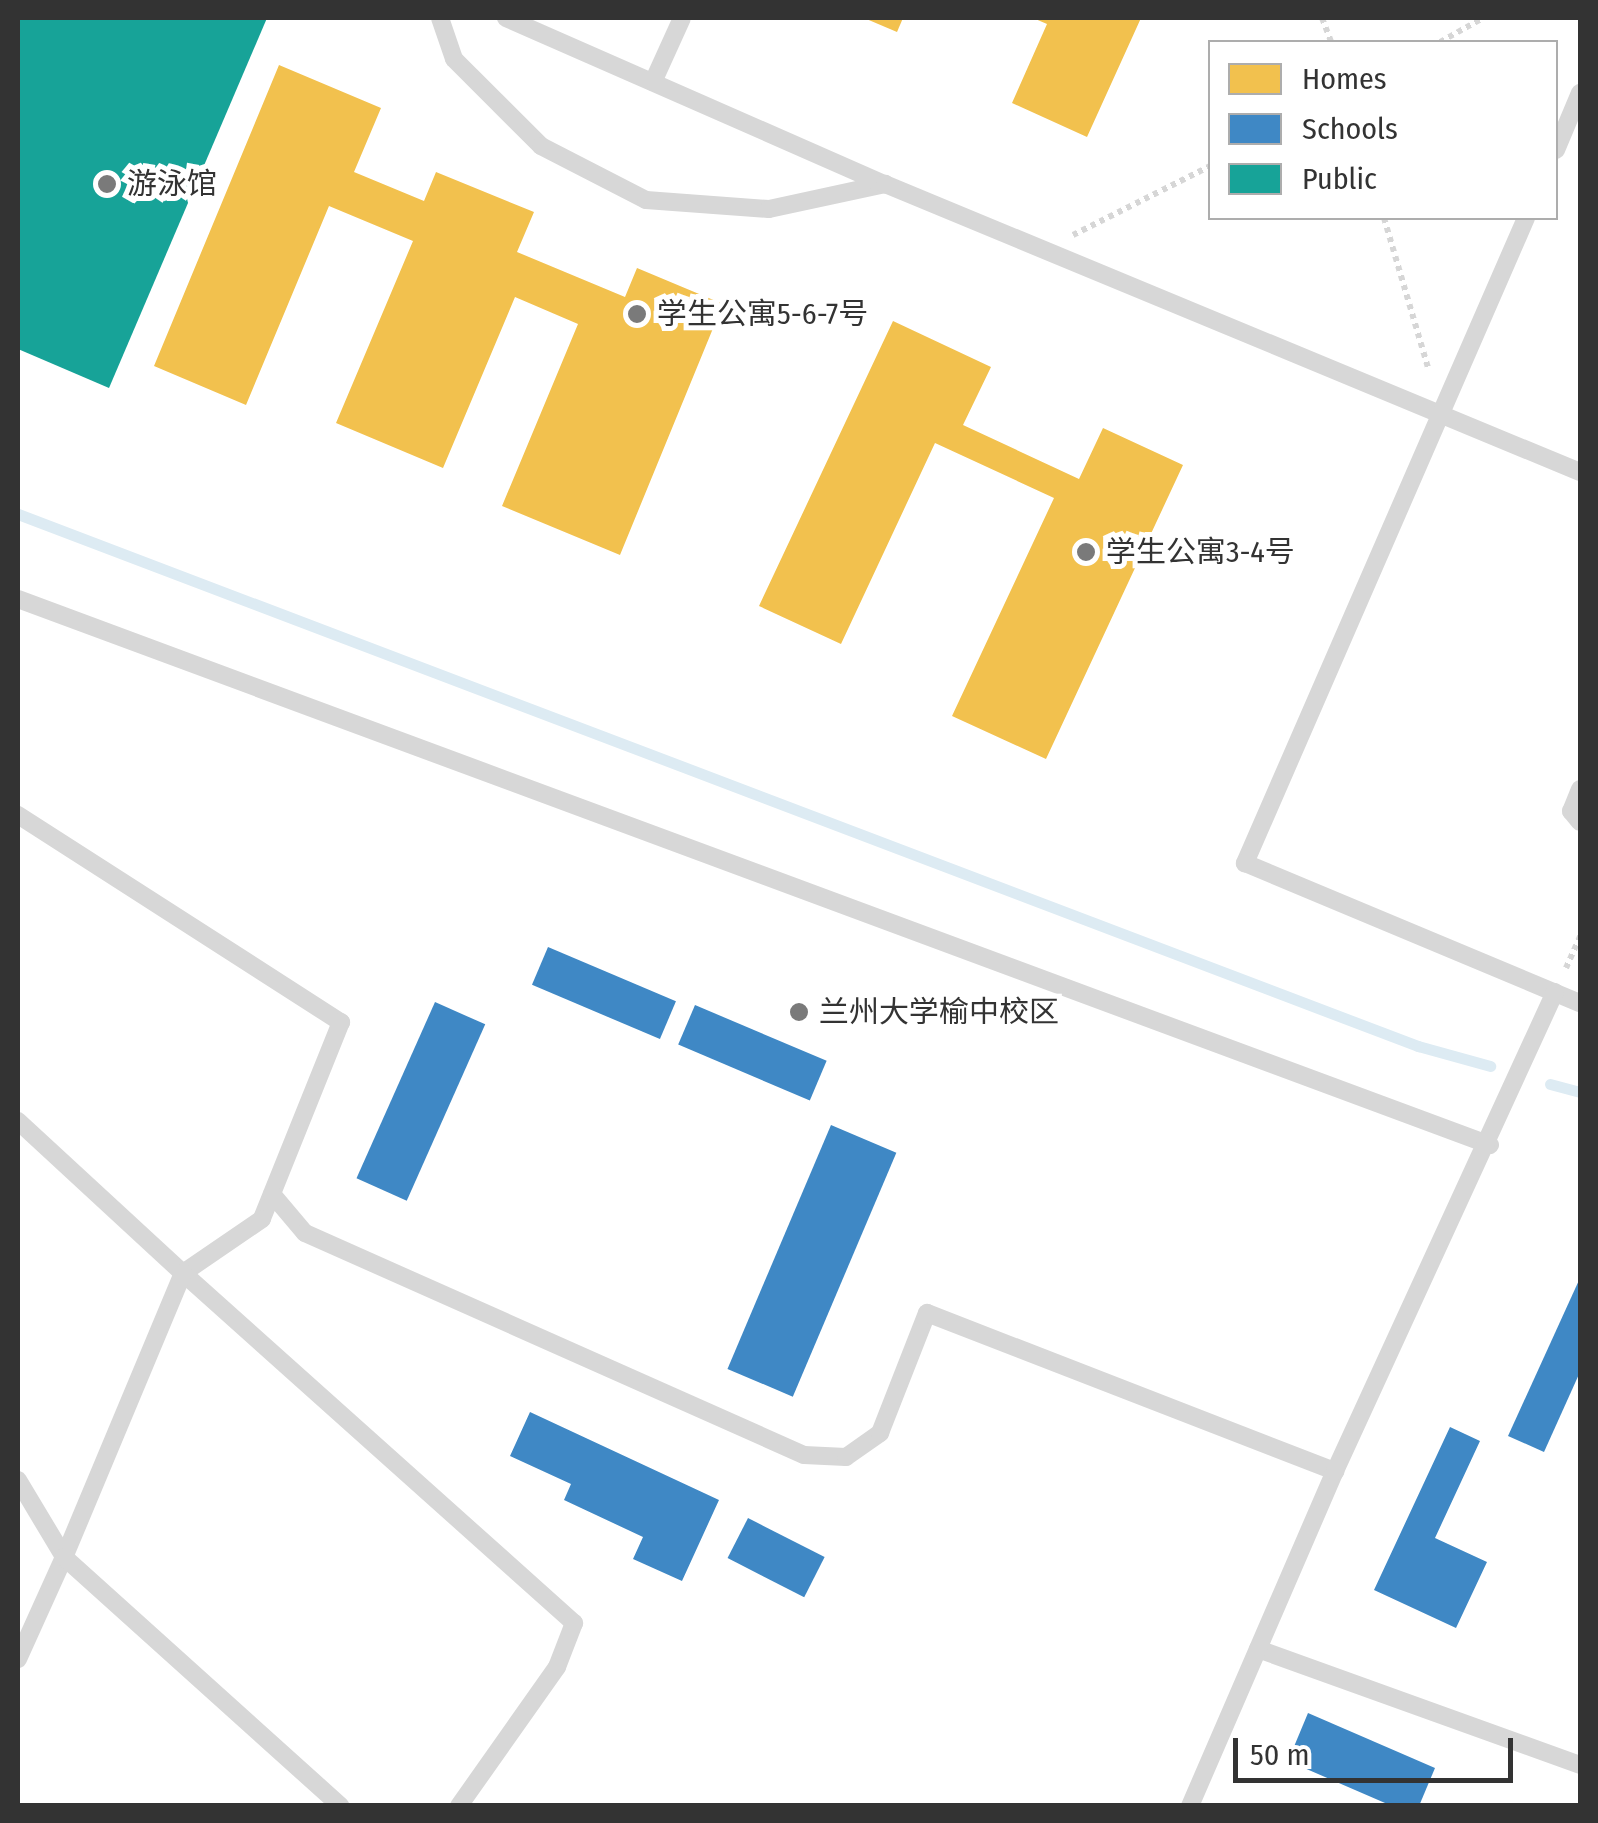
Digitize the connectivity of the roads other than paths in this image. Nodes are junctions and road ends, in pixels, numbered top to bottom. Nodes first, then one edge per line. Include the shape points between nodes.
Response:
1 (440, 18) edge
2 (506, 18) edge
3 (682, 18) edge
4 (653, 82) junction
5 (1580, 93) edge
6 (1558, 145) edge
7 (885, 184) junction
8 (1525, 220) edge
9 (1441, 411) junction
10 (1580, 472) edge
11 (18, 599) edge
12 (1580, 790) edge
13 (18, 815) edge
14 (1580, 822) edge
15 (1556, 992) junction
16 (1580, 1002) edge
17 (18, 1121) edge
18 (1490, 1145) junction
19 (272, 1194) junction
20 (183, 1273) junction
21 (1334, 1471) junction
22 (18, 1480) edge
23 (64, 1557) junction
24 (1258, 1649) junction
25 (18, 1660) edge
26 (1580, 1765) edge
27 (341, 1806) edge
28 (459, 1806) edge
29 (1190, 1806) edge

1 - 7 lane via 454,59 541,146 646,200 768,209
2 - 4 lane
3 - 4 lane
4 - 7 lane
5 - 6 lane
7 - 9 lane
8 - 9 lane
9 - 10 lane
9 - 15 lane via 1244,862
11 - 18 lane
12 - 14 lane via 1571,811
13 - 19 lane via 341,1022
15 - 16 lane
15 - 18 lane
17 - 20 lane
18 - 21 lane
19 - 20 lane via 262,1219
19 - 21 lane via 306,1233 804,1455 846,1457 880,1433 927,1313
20 - 23 lane
20 - 28 lane via 574,1623 556,1667
21 - 24 lane
22 - 23 lane
23 - 25 lane
23 - 27 lane
24 - 26 lane
24 - 29 lane

